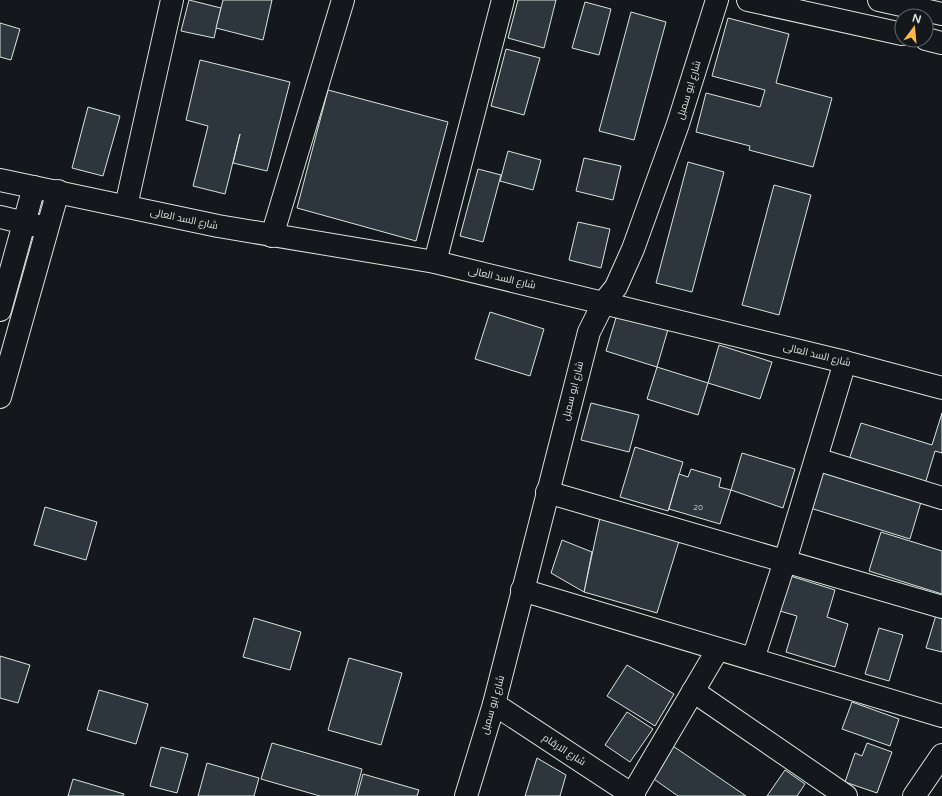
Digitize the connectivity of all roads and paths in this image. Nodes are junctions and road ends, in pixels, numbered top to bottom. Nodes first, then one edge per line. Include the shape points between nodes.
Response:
1 (172, 0) edge
2 (343, 0) edge
3 (503, 0) edge
4 (717, 0) edge
5 (748, 0) edge
6 (879, 0) edge
7 (942, 14) edge
8 (894, 32) edge
9 (0, 180) edge
10 (34, 187) junction
11 (58, 191) junction
12 (126, 206) junction
13 (0, 217) edge
14 (24, 222) junction
15 (47, 228) junction
16 (272, 236) junction
17 (435, 262) junction
18 (604, 302) junction
19 (0, 310) edge
20 (845, 362) junction
21 (942, 388) edge
22 (0, 397) edge
23 (816, 459) junction
24 (547, 492) junction
25 (942, 498) edge
26 (785, 562) junction
27 (522, 590) junction
28 (942, 607) edge
29 (718, 649) junction
30 (753, 659) junction
31 (693, 690) junction
32 (494, 704) junction
33 (942, 716) edge
34 (942, 755) edge
35 (466, 796) edge
36 (633, 796) edge
37 (846, 796) edge
38 (914, 796) edge

1 - 12 street
2 - 16 street
3 - 17 street
4 - 18 street, شارع ابو سمبل via 678,124 633,249 616,287
5 - 8 street
6 - 7 street
9 - 10 street, شارع السد العالى
10 - 11 street, شارع السد العالى
10 - 14 street
11 - 12 street, شارع السد العالى
11 - 15 street
12 - 16 street, شارع السد العالى
13 - 14 street
14 - 15 street
14 - 19 street
15 - 22 street
16 - 17 street, شارع السد العالى
17 - 18 street, شارع السد العالى
18 - 20 street, شارع السد العالى
18 - 24 street, شارع ابو سمبل via 589,332
20 - 21 street, شارع السد العالى
20 - 23 street
23 - 25 street
23 - 26 street
24 - 26 street
24 - 27 street, شارع ابو سمبل
26 - 28 street
26 - 30 street
27 - 29 street
27 - 32 street, شارع ابو سمبل
29 - 30 street
29 - 31 street
30 - 33 street
31 - 36 street
31 - 37 street
32 - 35 street, شارع ابو سمبل
32 - 36 street, شارع الارقام
34 - 38 street

